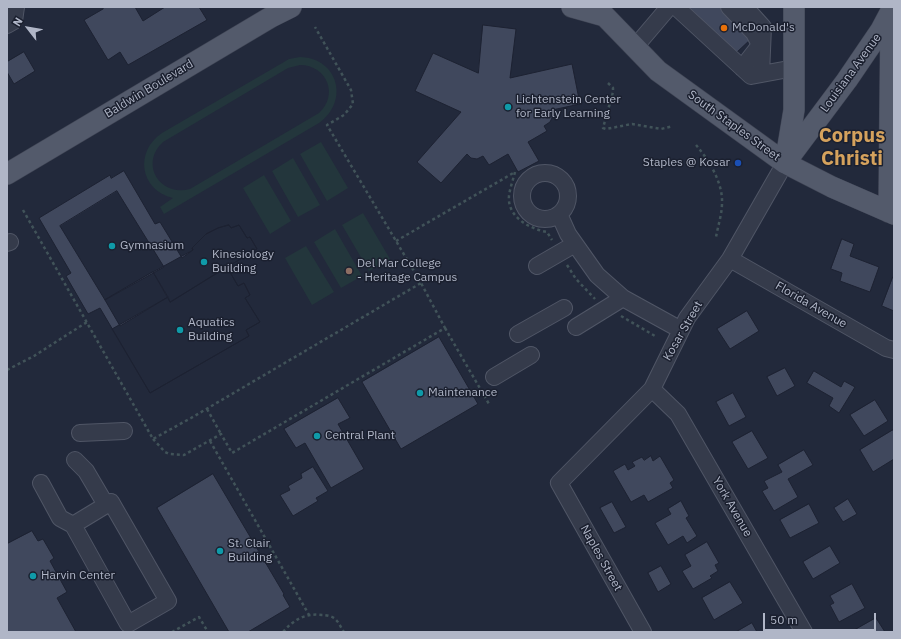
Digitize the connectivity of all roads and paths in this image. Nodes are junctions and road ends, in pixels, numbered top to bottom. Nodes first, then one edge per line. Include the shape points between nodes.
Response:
1 (16, 7) edge
2 (291, 7) edge
3 (572, 7) edge
4 (669, 7) edge
5 (676, 7) edge
6 (729, 7) edge
7 (745, 7) edge
8 (794, 7) edge
9 (891, 8) edge
10 (600, 11) edge
11 (266, 12) edge
12 (7, 25) edge
13 (315, 27) dead end
14 (635, 47) junction
15 (742, 68) junction
16 (794, 68) junction
17 (761, 74) junction
18 (892, 76) edge
19 (608, 83) dead end
20 (892, 102) edge
21 (673, 126) dead end
22 (696, 145) dead end
23 (892, 154) edge
24 (785, 163) junction
25 (515, 172) dead end
26 (7, 174) edge
27 (23, 210) dead end
28 (892, 213) edge
29 (559, 214) dead end
30 (716, 237) dead end
31 (396, 241) junction
32 (575, 244) junction
33 (730, 259) junction
34 (537, 266) dead end
35 (421, 283) junction
36 (623, 298) junction
37 (564, 308) dead end
38 (87, 322) junction
39 (576, 327) dead end
40 (445, 328) junction
41 (681, 330) junction
42 (518, 334) dead end
43 (891, 352) edge
44 (531, 355) dead end
45 (7, 370) edge
46 (494, 377) dead end
47 (652, 389) junction
48 (489, 404) dead end
49 (207, 409) junction
50 (124, 430) dead end
51 (80, 433) dead end
52 (221, 434) junction
53 (153, 438) junction
54 (210, 440) junction
55 (75, 460) dead end
56 (42, 482) dead end
57 (559, 483) joint
58 (106, 505) junction
59 (74, 525) junction
60 (309, 615) junction
61 (172, 632) edge
62 (208, 632) edge
63 (283, 632) edge
64 (344, 632) edge
65 (643, 632) edge
66 (804, 632) edge

1 - 12 street via 14,21
2 - 11 main road, Baldwin Boulevard
3 - 10 main road
4 - 14 street
5 - 15 street
6 - 15 street via 754,33 760,45
7 - 17 street via 763,26
8 - 16 main road
9 - 18 main road, Louisiana Avenue
9 - 24 main road, Louisiana Avenue via 881,30 847,80
10 - 14 main road, South Staples Street
11 - 26 main road, Baldwin Boulevard
13 - 31 path via 351,90 353,104 344,115 327,125
14 - 24 main road, South Staples Street via 658,71
15 - 17 street via 751,76
16 - 17 street
16 - 24 main road via 794,110
18 - 20 main road, Louisiana Avenue
19 - 21 path via 613,92 603,128 606,130 632,124 661,129
20 - 23 main road, Louisiana Avenue
22 - 30 path via 710,166 722,195
23 - 28 main road, Louisiana Avenue
24 - 28 main road, South Staples Street
24 - 33 street, Kosar Street
25 - 31 path
27 - 38 path
29 - 32 street
31 - 35 path
32 - 34 street
32 - 36 street via 597,275
33 - 41 street, Kosar Street
33 - 43 street, Florida Avenue
35 - 40 path
35 - 49 path
36 - 39 street
36 - 41 street
37 - 42 street
38 - 45 path
38 - 53 path
40 - 48 path
40 - 52 path via 232,453
41 - 47 street, Kosar Street
44 - 46 street
47 - 57 street, Kosar Street
47 - 66 street, York Avenue via 678,414
49 - 52 path
49 - 53 path
50 - 51 street
52 - 54 path
53 - 54 path via 165,452 184,455
54 - 60 path
55 - 58 street via 86,471
56 - 59 street via 60,518
57 - 65 street, Naples Street
58 - 59 street
58 - 59 street via 111,502 168,601 128,624
60 - 63 path via 296,620
60 - 64 path via 327,615 335,619
61 - 62 path via 199,617

